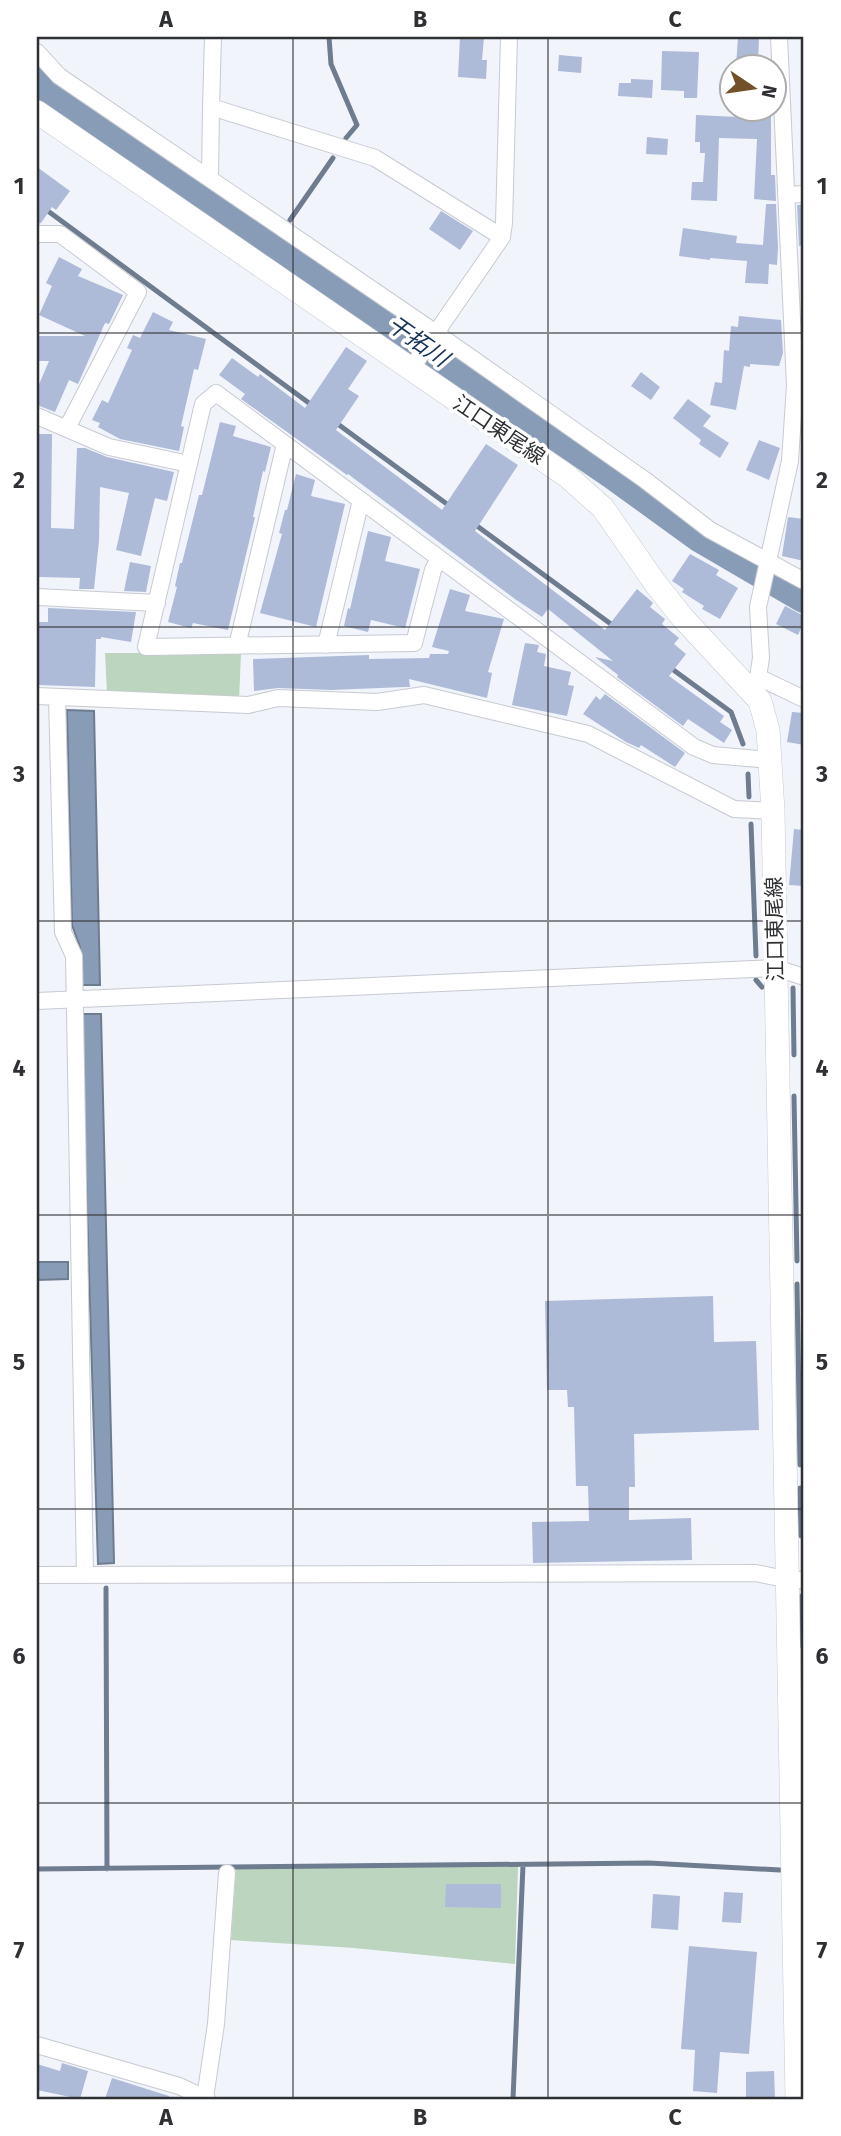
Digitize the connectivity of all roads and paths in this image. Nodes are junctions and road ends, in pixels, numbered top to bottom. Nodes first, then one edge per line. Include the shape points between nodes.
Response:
1 (213, 37) edge
2 (509, 37) edge
3 (779, 37) edge
4 (37, 52) edge
5 (211, 107) junction
6 (37, 112) edge
7 (209, 179) junction
8 (804, 194) edge
9 (786, 195) junction
10 (37, 234) edge
11 (502, 237) junction
12 (434, 335) junction
13 (415, 363) junction
14 (37, 416) edge
15 (67, 428) junction
16 (285, 444) junction
17 (797, 461) edge
18 (189, 464) junction
19 (361, 500) junction
20 (439, 558) junction
21 (767, 562) junction
22 (804, 581) edge
23 (37, 597) edge
24 (157, 603) junction
25 (326, 645) junction
26 (237, 646) junction
27 (753, 682) junction
28 (37, 696) edge
29 (57, 697) junction
30 (804, 699) edge
31 (770, 760) junction
32 (773, 811) junction
33 (776, 968) junction
34 (804, 977) edge
35 (75, 1000) junction
36 (37, 1001) edge
37 (37, 1575) edge
38 (85, 1575) junction
39 (796, 1580) edge
40 (228, 1872) dead end
41 (37, 2045) edge
42 (201, 2098) edge
43 (797, 2099) edge

1 - 5 street
2 - 11 street
3 - 9 street
4 - 7 street via 59,76
5 - 7 street
5 - 11 street via 375,158
6 - 13 main road, 江口東尾線
7 - 12 street
8 - 9 street
9 - 17 street
10 - 15 street via 60,234 138,292
11 - 12 street
12 - 13 street
12 - 21 street via 645,480 709,530
13 - 27 main road, 江口東尾線 via 588,493 682,617
14 - 15 street
15 - 18 street via 109,447
16 - 18 street via 216,393 203,404
16 - 19 street
16 - 26 street
17 - 21 street
18 - 24 street
19 - 20 street
19 - 25 street
20 - 25 street via 414,643
20 - 31 street via 694,747 713,755
21 - 22 street
21 - 27 street via 758,607 761,658
23 - 24 street
24 - 26 street via 146,647
25 - 26 street
27 - 30 street
27 - 31 main road, 江口東尾線 via 768,730
28 - 29 street
29 - 32 street via 248,705 278,698 377,702 424,695 588,734 734,809
29 - 35 street via 63,932 74,956
31 - 32 main road, 江口東尾線
32 - 33 main road, 江口東尾線
33 - 34 street
33 - 35 street
33 - 39 main road, 江口東尾線
35 - 36 street
35 - 38 street
37 - 38 street
38 - 39 street via 756,1573
39 - 43 main road, 江口東尾線
40 - 42 street via 216,2024
41 - 42 street via 179,2086

